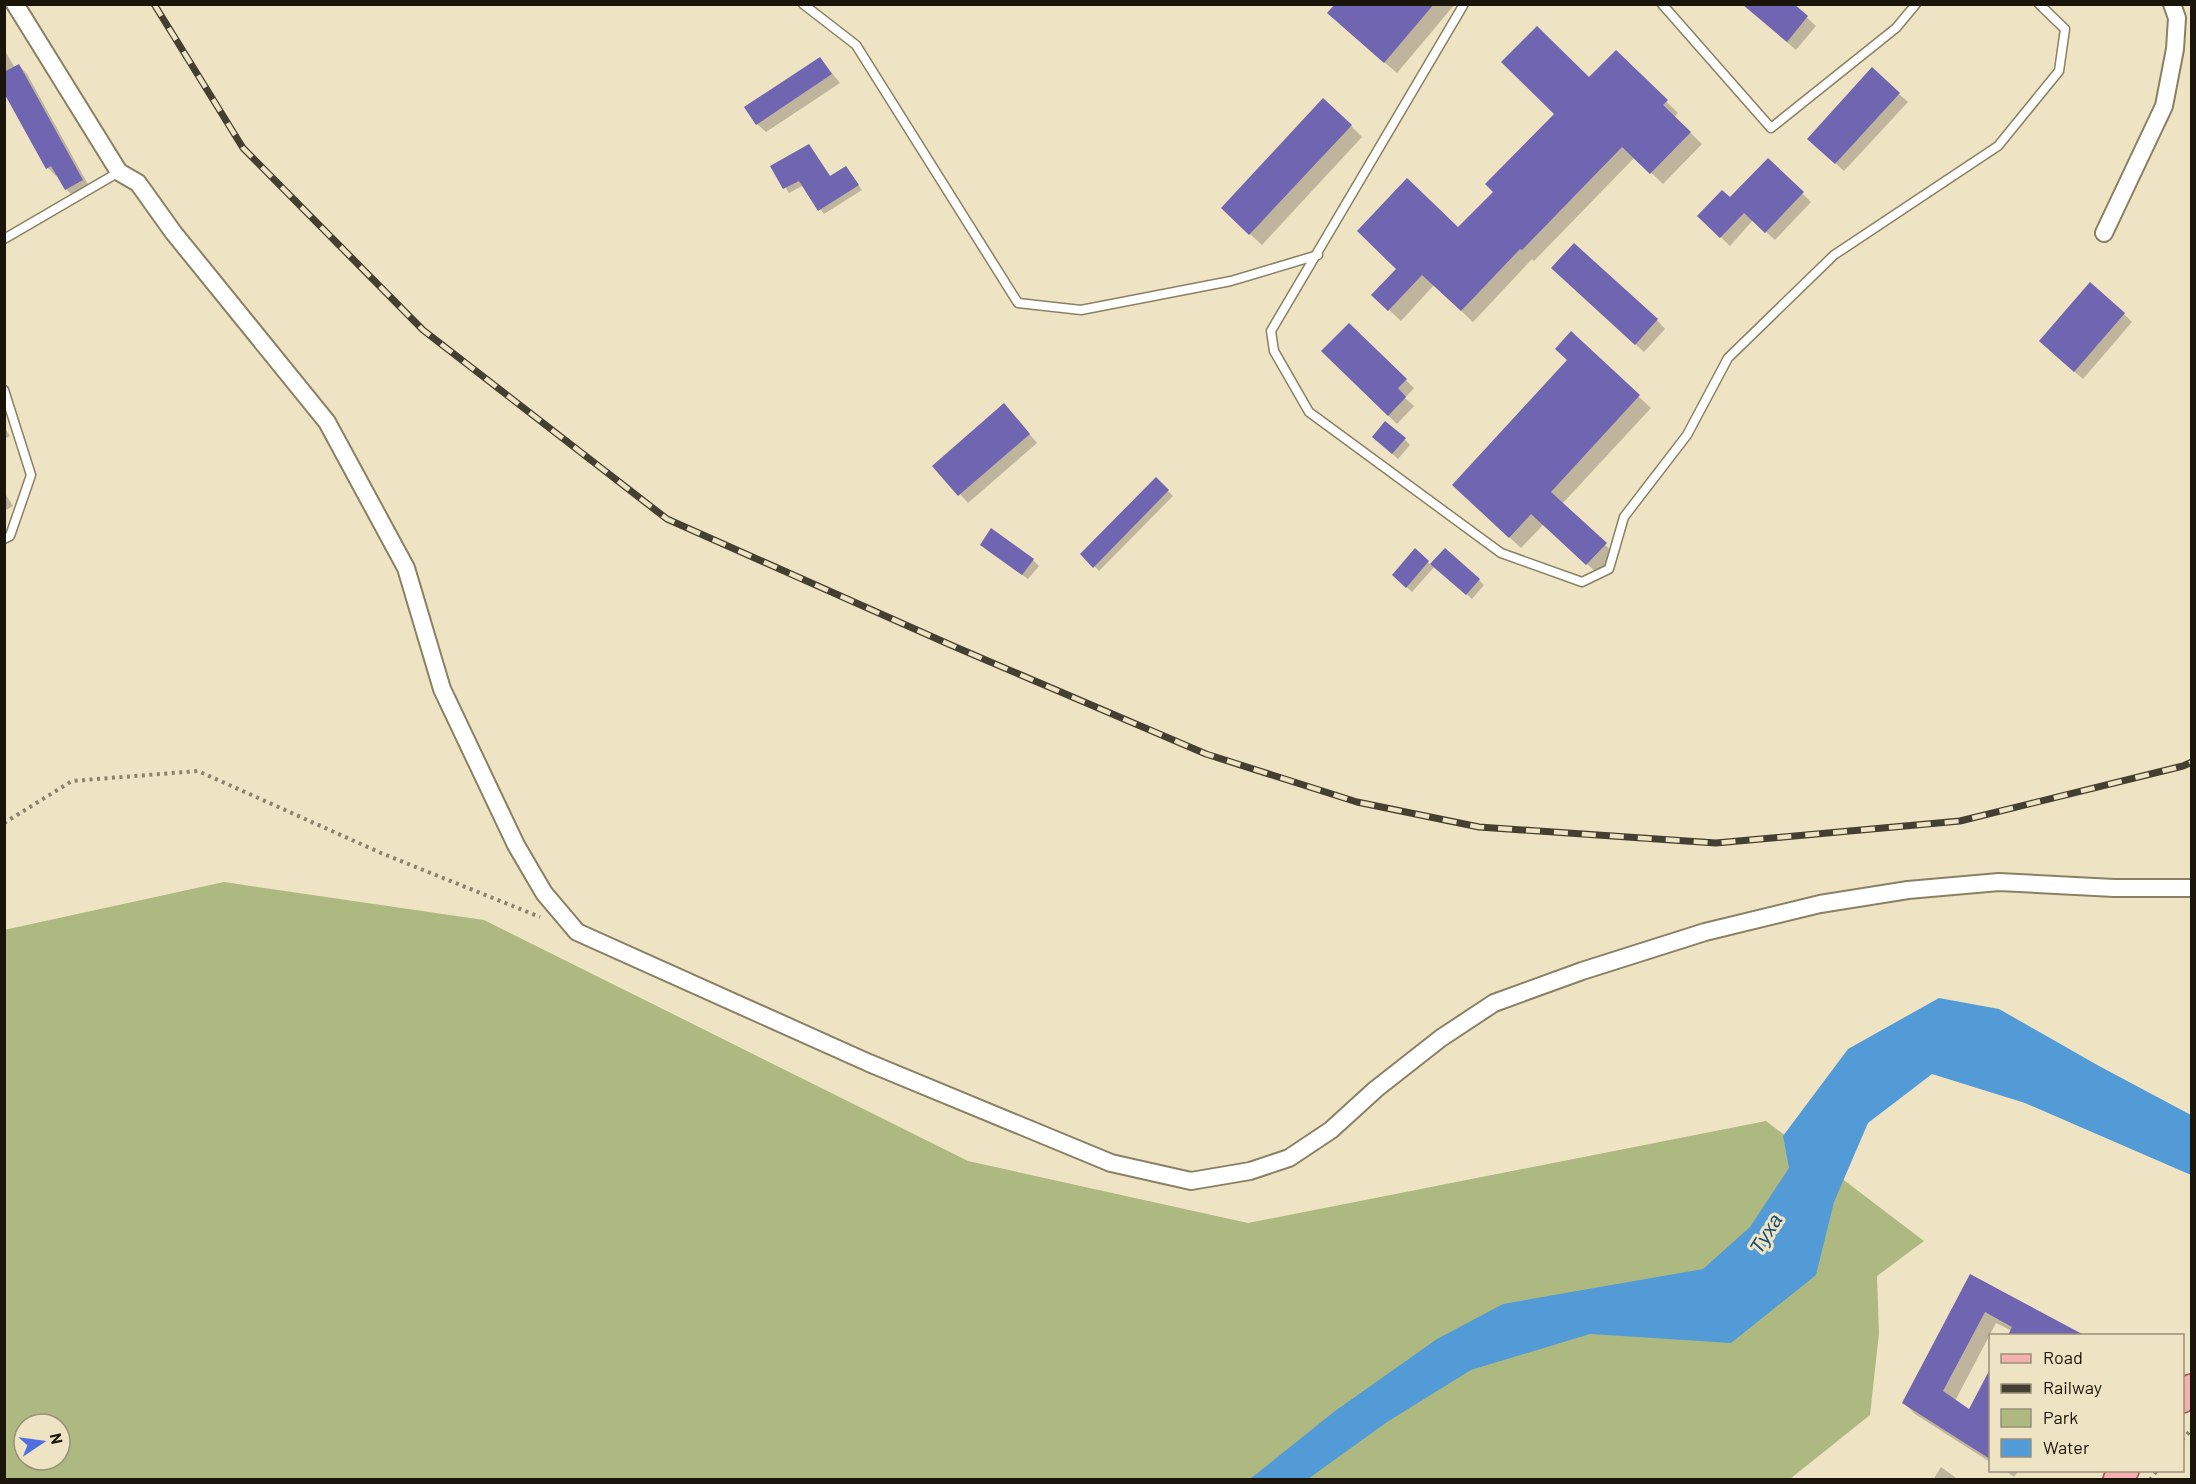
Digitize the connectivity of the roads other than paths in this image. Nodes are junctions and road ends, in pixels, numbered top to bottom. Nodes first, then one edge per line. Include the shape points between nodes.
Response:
1 (15, 4) edge
2 (803, 4) edge
3 (1464, 4) edge
4 (1916, 4) edge
5 (2039, 4) edge
6 (2172, 4) edge
7 (1663, 5) edge
8 (119, 172) junction
9 (2104, 233) dead end
10 (4, 239) edge
11 (1318, 255) junction
12 (4, 390) edge
13 (4, 539) edge
14 (2192, 888) edge

1 - 8 street
2 - 11 lane via 856,45 1018,303 1081,310 1231,281
3 - 11 lane
4 - 7 lane via 1896,28 1771,128
5 - 11 lane via 2065,29 2059,71 1998,146 1834,255 1728,358 1687,435 1624,517 1609,569 1582,582 1501,553 1309,411 1274,351 1271,332
6 - 9 street via 2177,18 2175,49 2164,106
8 - 10 lane
8 - 14 street via 138,183 327,422 406,568 442,689 516,845 544,893 576,932 869,1063 1111,1163 1191,1181 1250,1171 1289,1158 1330,1130 1441,1038 1494,1003 1705,932 1820,904 1930,888 1999,882
12 - 13 lane via 31,475 10,536

